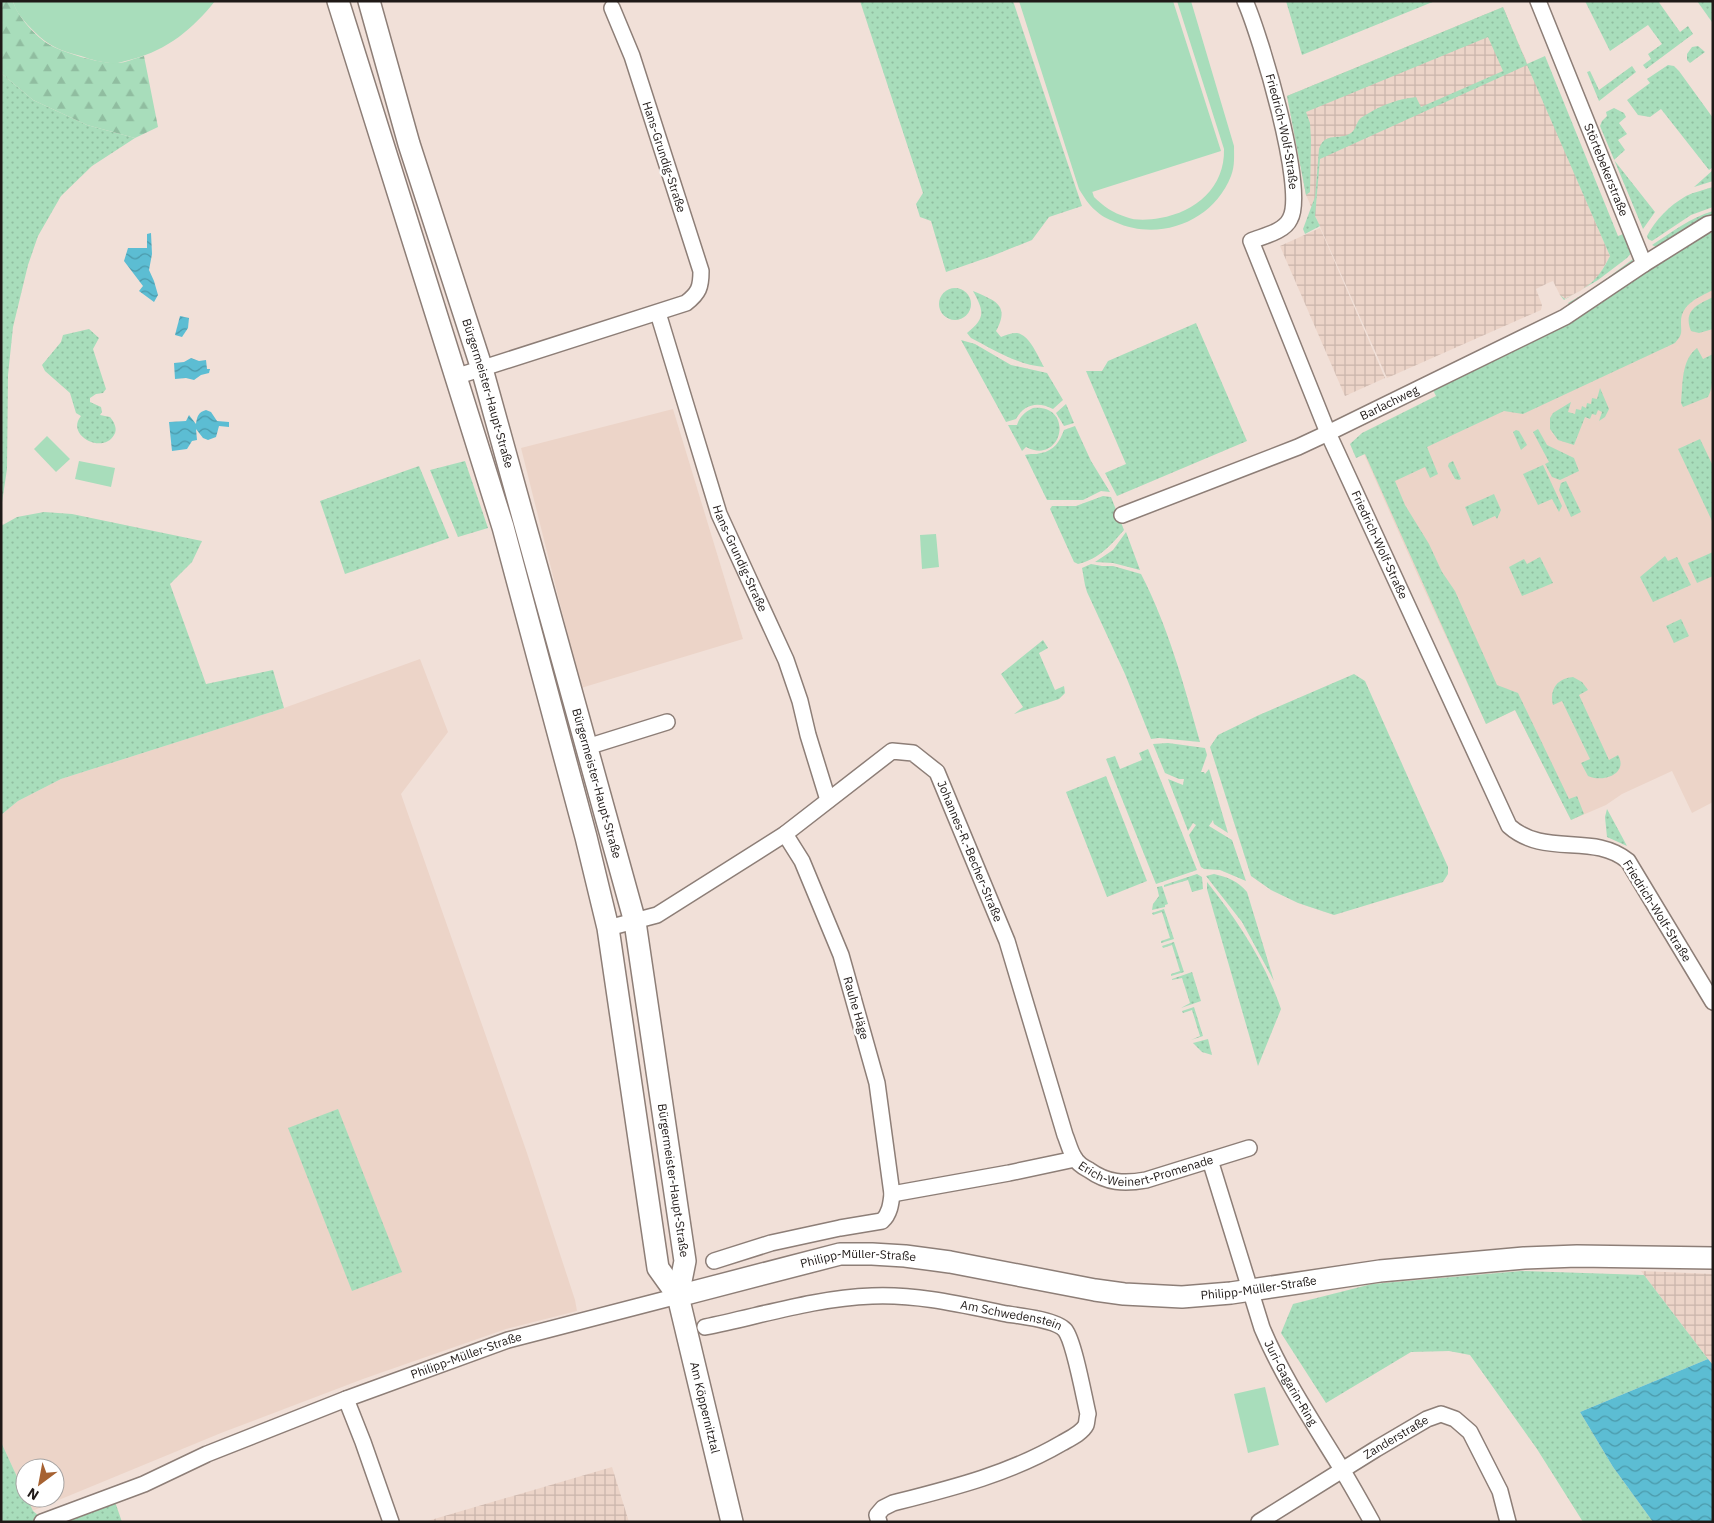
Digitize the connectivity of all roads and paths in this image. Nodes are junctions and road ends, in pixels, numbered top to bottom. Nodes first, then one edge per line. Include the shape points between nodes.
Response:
1 (338, 1) edge
2 (368, 1) edge
3 (1245, 1) edge
4 (1538, 1) edge
5 (612, 8) dead end
6 (1713, 223) edge
7 (1644, 264) junction
8 (658, 313) junction
9 (482, 369) junction
10 (455, 377) junction
11 (1328, 432) junction
12 (1122, 515) dead end
13 (667, 722) dead end
14 (587, 747) junction
15 (828, 800) junction
16 (785, 834) junction
17 (635, 922) junction
18 (608, 928) junction
19 (1713, 1002) edge
20 (1249, 1148) dead end
21 (1074, 1158) junction
22 (1210, 1160) junction
23 (892, 1194) junction
24 (1713, 1258) edge
25 (714, 1261) dead end
26 (1250, 1290) junction
27 (678, 1296) junction
28 (710, 1326) dead end
29 (346, 1399) junction
30 (1342, 1471) junction
31 (42, 1522) edge
32 (391, 1522) edge
33 (732, 1522) edge
34 (879, 1522) edge
35 (1259, 1522) edge
36 (1372, 1522) edge
37 (1508, 1522) edge

1 - 10 street, Bürgermeister-Haupt-Straße
2 - 9 street, Bürgermeister-Haupt-Straße via 412,153
3 - 11 street, Friedrich-Wolf-Straße via 1258,34 1281,116 1294,199 1293,211 1286,225 1251,241
4 - 7 street, Störtebekerstraße
5 - 8 street, Hans-Grundig-Straße via 632,56 701,271 701,285 694,297
6 - 7 street
7 - 11 street, Barlachweg via 1565,317
8 - 9 street, Hans-Grundig-Straße
8 - 15 street, Hans-Grundig-Straße via 719,514 786,660
9 - 10 street, Hans-Grundig-Straße
9 - 14 street, Bürgermeister-Haupt-Straße
10 - 18 street, Bürgermeister-Haupt-Straße via 509,550
11 - 12 street, Barlachweg via 1298,447
11 - 19 street, Friedrich-Wolf-Straße via 1509,826 1519,834 1540,842 1602,847 1623,857 1633,868
13 - 14 street
14 - 17 street, Bürgermeister-Haupt-Straße
15 - 16 street, Johannes-R.-Becher-Straße
15 - 21 street, Johannes-R.-Becher-Straße via 892,751 913,753 937,772 1007,941
16 - 17 street, Johannes-R.-Becher-Straße via 657,915
16 - 23 street, Rauhe Häge via 802,861 841,955 877,1083
17 - 18 street, Johannes-R.-Becher-Straße
17 - 27 street, Bürgermeister-Haupt-Straße via 685,1261
18 - 27 street, Bürgermeister-Haupt-Straße via 658,1268
20 - 22 street
21 - 22 street, Erich-Weinert-Promenade via 1102,1178 1121,1182 1146,1180
21 - 23 street, Erich-Weinert-Promenade
22 - 26 street, Erich-Weinert-Promenade
23 - 25 street via 892,1203 882,1220 771,1243
24 - 26 street, Philipp-Müller-Straße via 1524,1258 1380,1271
26 - 27 street, Philipp-Müller-Straße via 1182,1297 1124,1294 950,1262 905,1256 840,1254
26 - 30 street, Juri-Gagarin-Ring via 1272,1353
27 - 29 street, Philipp-Müller-Straße via 508,1340
27 - 33 street, Am Köppernitztal
28 - 34 street, Am Schwedenstein via 824,1301 896,1296 922,1297 1057,1324 1066,1331 1088,1414 1081,1431 1024,1464 883,1508 878,1515
29 - 31 street, Philipp-Müller-Straße via 207,1454 144,1484
29 - 32 street
30 - 35 street
30 - 36 street, Juri-Gagarin-Ring
30 - 37 street, Zanderstraße via 1427,1419 1441,1414 1455,1419 1470,1432 1500,1491

